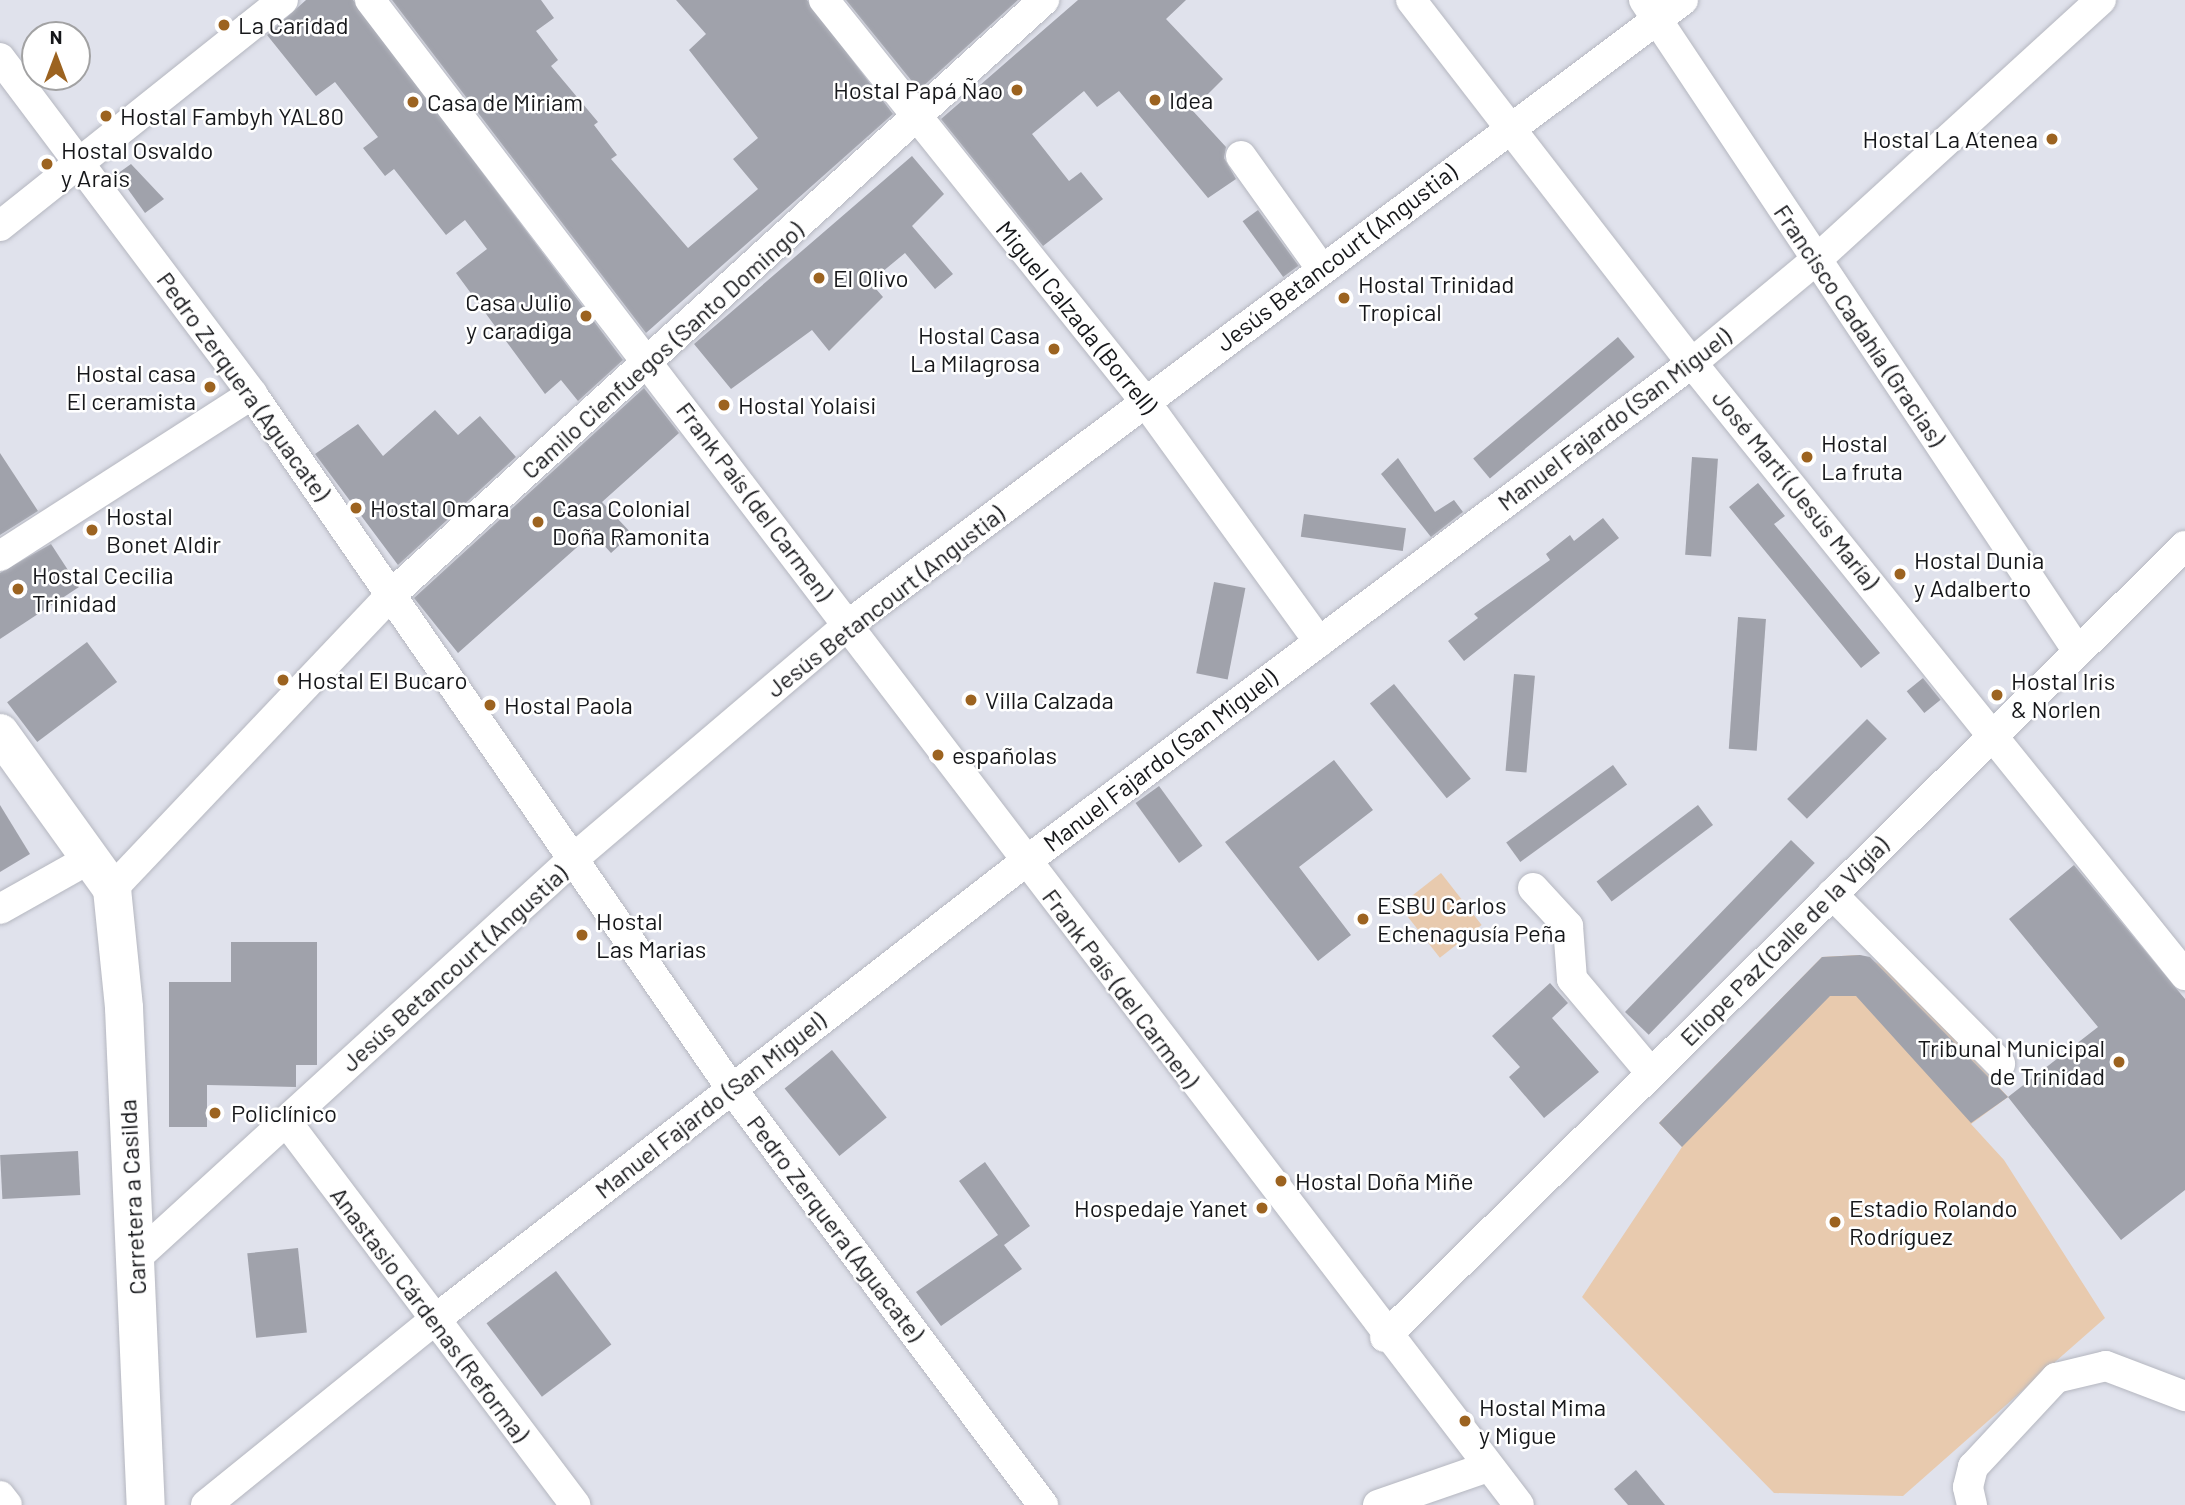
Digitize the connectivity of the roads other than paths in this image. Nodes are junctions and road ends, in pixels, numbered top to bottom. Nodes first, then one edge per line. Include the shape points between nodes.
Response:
1 (283, 0) edge
2 (370, 0) edge
3 (824, 0) edge
4 (1044, 0) edge
5 (1411, 0) edge
6 (1683, 0) edge
7 (2101, 0) edge
8 (1651, 9) edge
9 (0, 58) edge
10 (915, 116) junction
11 (1510, 126) junction
12 (1241, 156) dead end
13 (81, 165) junction
14 (0, 226) edge
15 (1816, 260) junction
16 (1321, 268) junction
17 (651, 363) junction
18 (1692, 363) junction
19 (253, 394) junction
20 (1144, 400) junction
21 (2185, 546) edge
22 (0, 556) edge
23 (393, 593) junction
24 (848, 625) junction
25 (1320, 642) junction
26 (2077, 650) junction
27 (1995, 732) junction
28 (0, 733) edge
29 (91, 858) junction
30 (573, 859) junction
31 (1025, 862) junction
32 (1533, 888) dead end
33 (112, 889) junction
34 (1832, 894) junction
35 (0, 909) edge
36 (2185, 975) edge
37 (2000, 1063) dead end
38 (1651, 1073) junction
39 (732, 1088) junction
40 (286, 1121) junction
41 (135, 1259) junction
42 (433, 1321) junction
43 (1385, 1337) junction
44 (2185, 1396) edge
45 (1488, 1467) junction
46 (0, 1496) edge
47 (7, 1505) edge
48 (146, 1505) edge
49 (206, 1505) edge
50 (575, 1505) edge
51 (1043, 1505) edge
52 (1378, 1505) edge
53 (1519, 1505) edge
54 (1972, 1505) edge

1 - 13 street
2 - 17 street, Frank País (del Carmen)
3 - 10 street, Miguel Calzada (Borrell)
4 - 10 street, Camilo Cienfuegos (Santo Domingo)
5 - 11 street, José Martí (Jesús María)
6 - 8 street, Jesús Betancourt (Angustia)
7 - 15 street, Manuel Fajardo (San Miguel)
8 - 11 street, Jesús Betancourt (Angustia)
8 - 15 street, Francisco Cadahía (Gracias)
9 - 13 street, Pedro Zerquera (Aguacate)
10 - 17 street, Camilo Cienfuegos (Santo Domingo)
10 - 20 street, Miguel Calzada (Borrell)
11 - 16 street, Jesús Betancourt (Angustia)
11 - 18 street, José Martí (Jesús María)
12 - 16 street
13 - 14 street
13 - 19 street, Pedro Zerquera (Aguacate)
15 - 18 street, Manuel Fajardo (San Miguel)
15 - 26 street, Francisco Cadahía (Gracias)
16 - 20 street, Jesús Betancourt (Angustia)
17 - 23 street, Camilo Cienfuegos (Santo Domingo)
17 - 24 street, Frank País (del Carmen)
18 - 25 street, Manuel Fajardo (San Miguel)
18 - 27 street, José Martí (Jesús María)
19 - 22 street
19 - 23 street, Pedro Zerquera (Aguacate)
20 - 24 street, Jesús Betancourt (Angustia)
20 - 25 street, Miguel Calzada (Borrell)
21 - 26 street, Eliope Paz (Calle de la Vigía)
23 - 30 street, Pedro Zerquera (Aguacate)
23 - 33 street, Camilo Cienfuegos (Santo Domingo)
24 - 30 street, Jesús Betancourt (Angustia)
24 - 31 street, Frank País (del Carmen)
25 - 31 street, Manuel Fajardo (San Miguel)
26 - 27 street, Eliope Paz (Calle de la Vigía)
27 - 34 street, Eliope Paz (Calle de la Vigía)
27 - 36 street, José Martí (Jesús María)
28 - 29 main road
29 - 33 main road
29 - 35 street
30 - 39 street, Pedro Zerquera (Aguacate)
30 - 40 street, Jesús Betancourt (Angustia)
31 - 39 street, Manuel Fajardo (San Miguel)
31 - 43 street, Frank País (del Carmen)
32 - 38 street via 1567,926 1572,979
33 - 41 main road, Carretera a Casilda
34 - 37 street
34 - 38 street, Eliope Paz (Calle de la Vigía)
38 - 43 street, Eliope Paz (Calle de la Vigía)
39 - 42 street, Manuel Fajardo (San Miguel)
39 - 51 street, Pedro Zerquera (Aguacate)
40 - 41 street, Jesús Betancourt (Angustia)
40 - 42 street, Anastasio Cárdenas (Reforma)
41 - 48 main road, Carretera a Casilda
42 - 49 street, Manuel Fajardo (San Miguel)
42 - 50 street, Anastasio Cárdenas (Reforma)
43 - 45 street, Frank País (del Carmen)
44 - 54 street via 2106,1366 2056,1378 1973,1467 1968,1487
45 - 52 street
45 - 53 street, Frank País (del Carmen)
46 - 47 street

